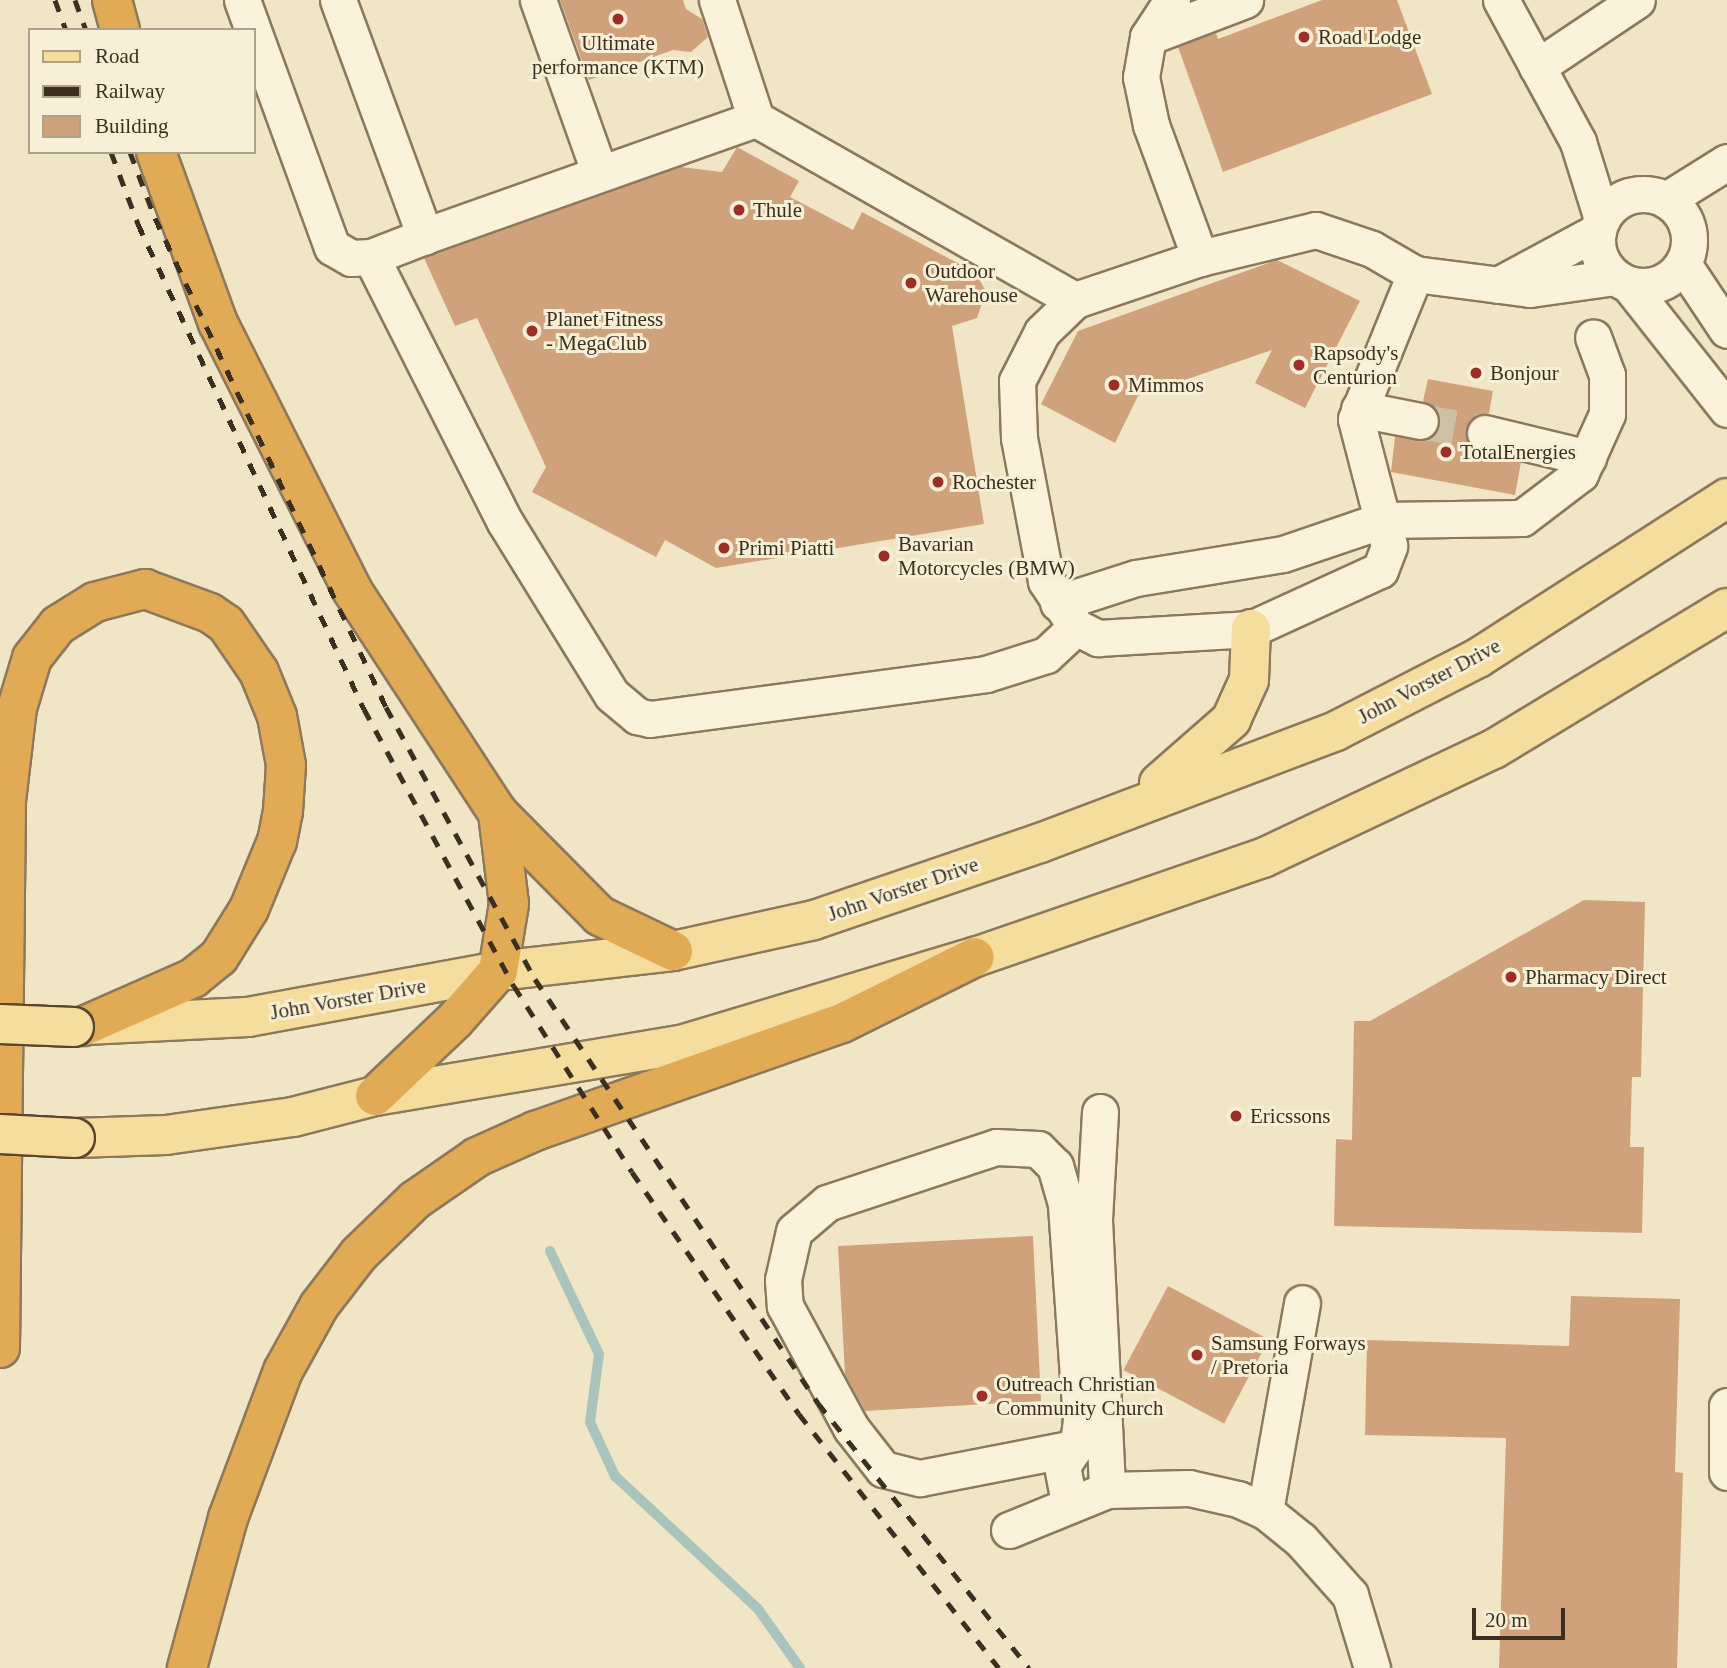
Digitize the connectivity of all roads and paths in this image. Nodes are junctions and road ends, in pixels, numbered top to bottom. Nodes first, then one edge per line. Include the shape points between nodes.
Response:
1 (112, 0) edge
2 (242, 0) edge
3 (338, 0) edge
4 (538, 0) edge
5 (717, 0) edge
6 (1172, 0) edge
7 (1245, 0) edge
8 (1501, 0) edge
9 (1637, 0) edge
10 (119, 28) edge
11 (252, 28) edge
12 (1149, 37) junction
13 (256, 39) edge
14 (1536, 67) junction
15 (756, 119) junction
16 (1578, 142) junction
17 (157, 154) edge
18 (1724, 166) edge
19 (599, 171) junction
20 (1663, 205) junction
21 (1600, 225) junction
22 (425, 236) junction
23 (370, 257) junction
24 (1200, 258) junction
25 (1683, 264) junction
26 (1415, 274) junction
27 (1622, 281) junction
28 (1498, 285) junction
29 (1076, 300) junction
30 (1727, 330) edge
31 (1593, 337) dead end
32 (1359, 409) junction
33 (1727, 409) edge
34 (1420, 421) tunnel mouth
35 (1485, 433) tunnel mouth
36 (1588, 458) junction
37 (1727, 498) edge
38 (1383, 520) junction
39 (1067, 615) junction
40 (1717, 619) edge
41 (1251, 629) junction
42 (1130, 806) junction
43 (498, 813) junction
44 (673, 951) junction
45 (975, 957) junction
46 (498, 971) junction
47 (0, 1024) edge
48 (79, 1026) junction
49 (375, 1096) junction
50 (1100, 1112) dead end
51 (0, 1134) edge
52 (1301, 1303) dead end
53 (0, 1348) edge
54 (1727, 1406) edge
55 (1074, 1448) junction
56 (1727, 1472) edge
57 (1107, 1490) junction
58 (1069, 1502) junction
59 (1265, 1511) junction
60 (1009, 1530) dead end
61 (187, 1668) edge
62 (1372, 1668) edge

1 - 10 highway
2 - 11 street
3 - 22 street
4 - 19 street
5 - 15 street
6 - 12 street
7 - 12 street
8 - 14 street
9 - 14 street
12 - 24 street via 1141,76 1151,125
13 - 23 street via 329,243 351,258
14 - 16 street
15 - 19 street
15 - 29 street
16 - 20 street
16 - 21 street
17 - 43 highway via 190,254 282,458 352,590
18 - 20 street
19 - 22 street
20 - 21 street via 1612,206
20 - 25 street via 1689,250
21 - 27 street via 1598,250
21 - 28 street
22 - 23 street
23 - 39 street via 519,546 612,695 637,716 650,719 986,674 1046,654
24 - 26 street via 1316,230 1372,249
24 - 29 street
25 - 27 street via 1661,284
25 - 30 street
26 - 28 street
26 - 32 street
27 - 28 street via 1550,289
27 - 33 street
29 - 39 street via 1042,331 1025,358 1016,408 1046,581
31 - 36 street via 1607,375 1607,414
32 - 34 street
32 - 38 street via 1357,438
35 - 36 street
36 - 38 street via 1563,492 1522,518
37 - 42 main road, John Vorster Drive via 1466,664 1336,731
38 - 39 street via 1283,554 1136,578
38 - 41 street via 1389,546 1372,577
39 - 41 street via 1111,639
40 - 45 main road via 1494,749 1263,858
41 - 42 main road via 1249,680 1231,720
42 - 44 main road, John Vorster Drive via 814,920
43 - 44 highway via 600,916
43 - 46 highway via 509,904
44 - 46 main road, John Vorster Drive
45 - 49 main road via 681,1045
45 - 61 highway via 842,1023 536,1131 477,1157 415,1200 335,1285 284,1371 228,1518
46 - 48 main road, John Vorster Drive via 248,1017
46 - 49 highway via 456,1020
47 - 48 main road, John Vorster Drive, bridge
48 - 53 highway via 193,978 219,957 265,872 284,800 286,765 277,716 237,639 210,613 145,590 94,602 58,625 32,658 17,708 6,801
49 - 51 main road, bridge via 293,1117 166,1135 75,1138
50 - 57 street via 1094,1220
52 - 59 street
54 - 56 street
55 - 55 street via 1081,1420 1066,1204 1055,1166 1038,1149 996,1147 827,1203 794,1231 783,1280 785,1306 851,1428 883,1469 920,1478
55 - 58 street via 1061,1474
57 - 58 street
57 - 59 street via 1189,1488
58 - 60 street
59 - 62 street via 1350,1595

